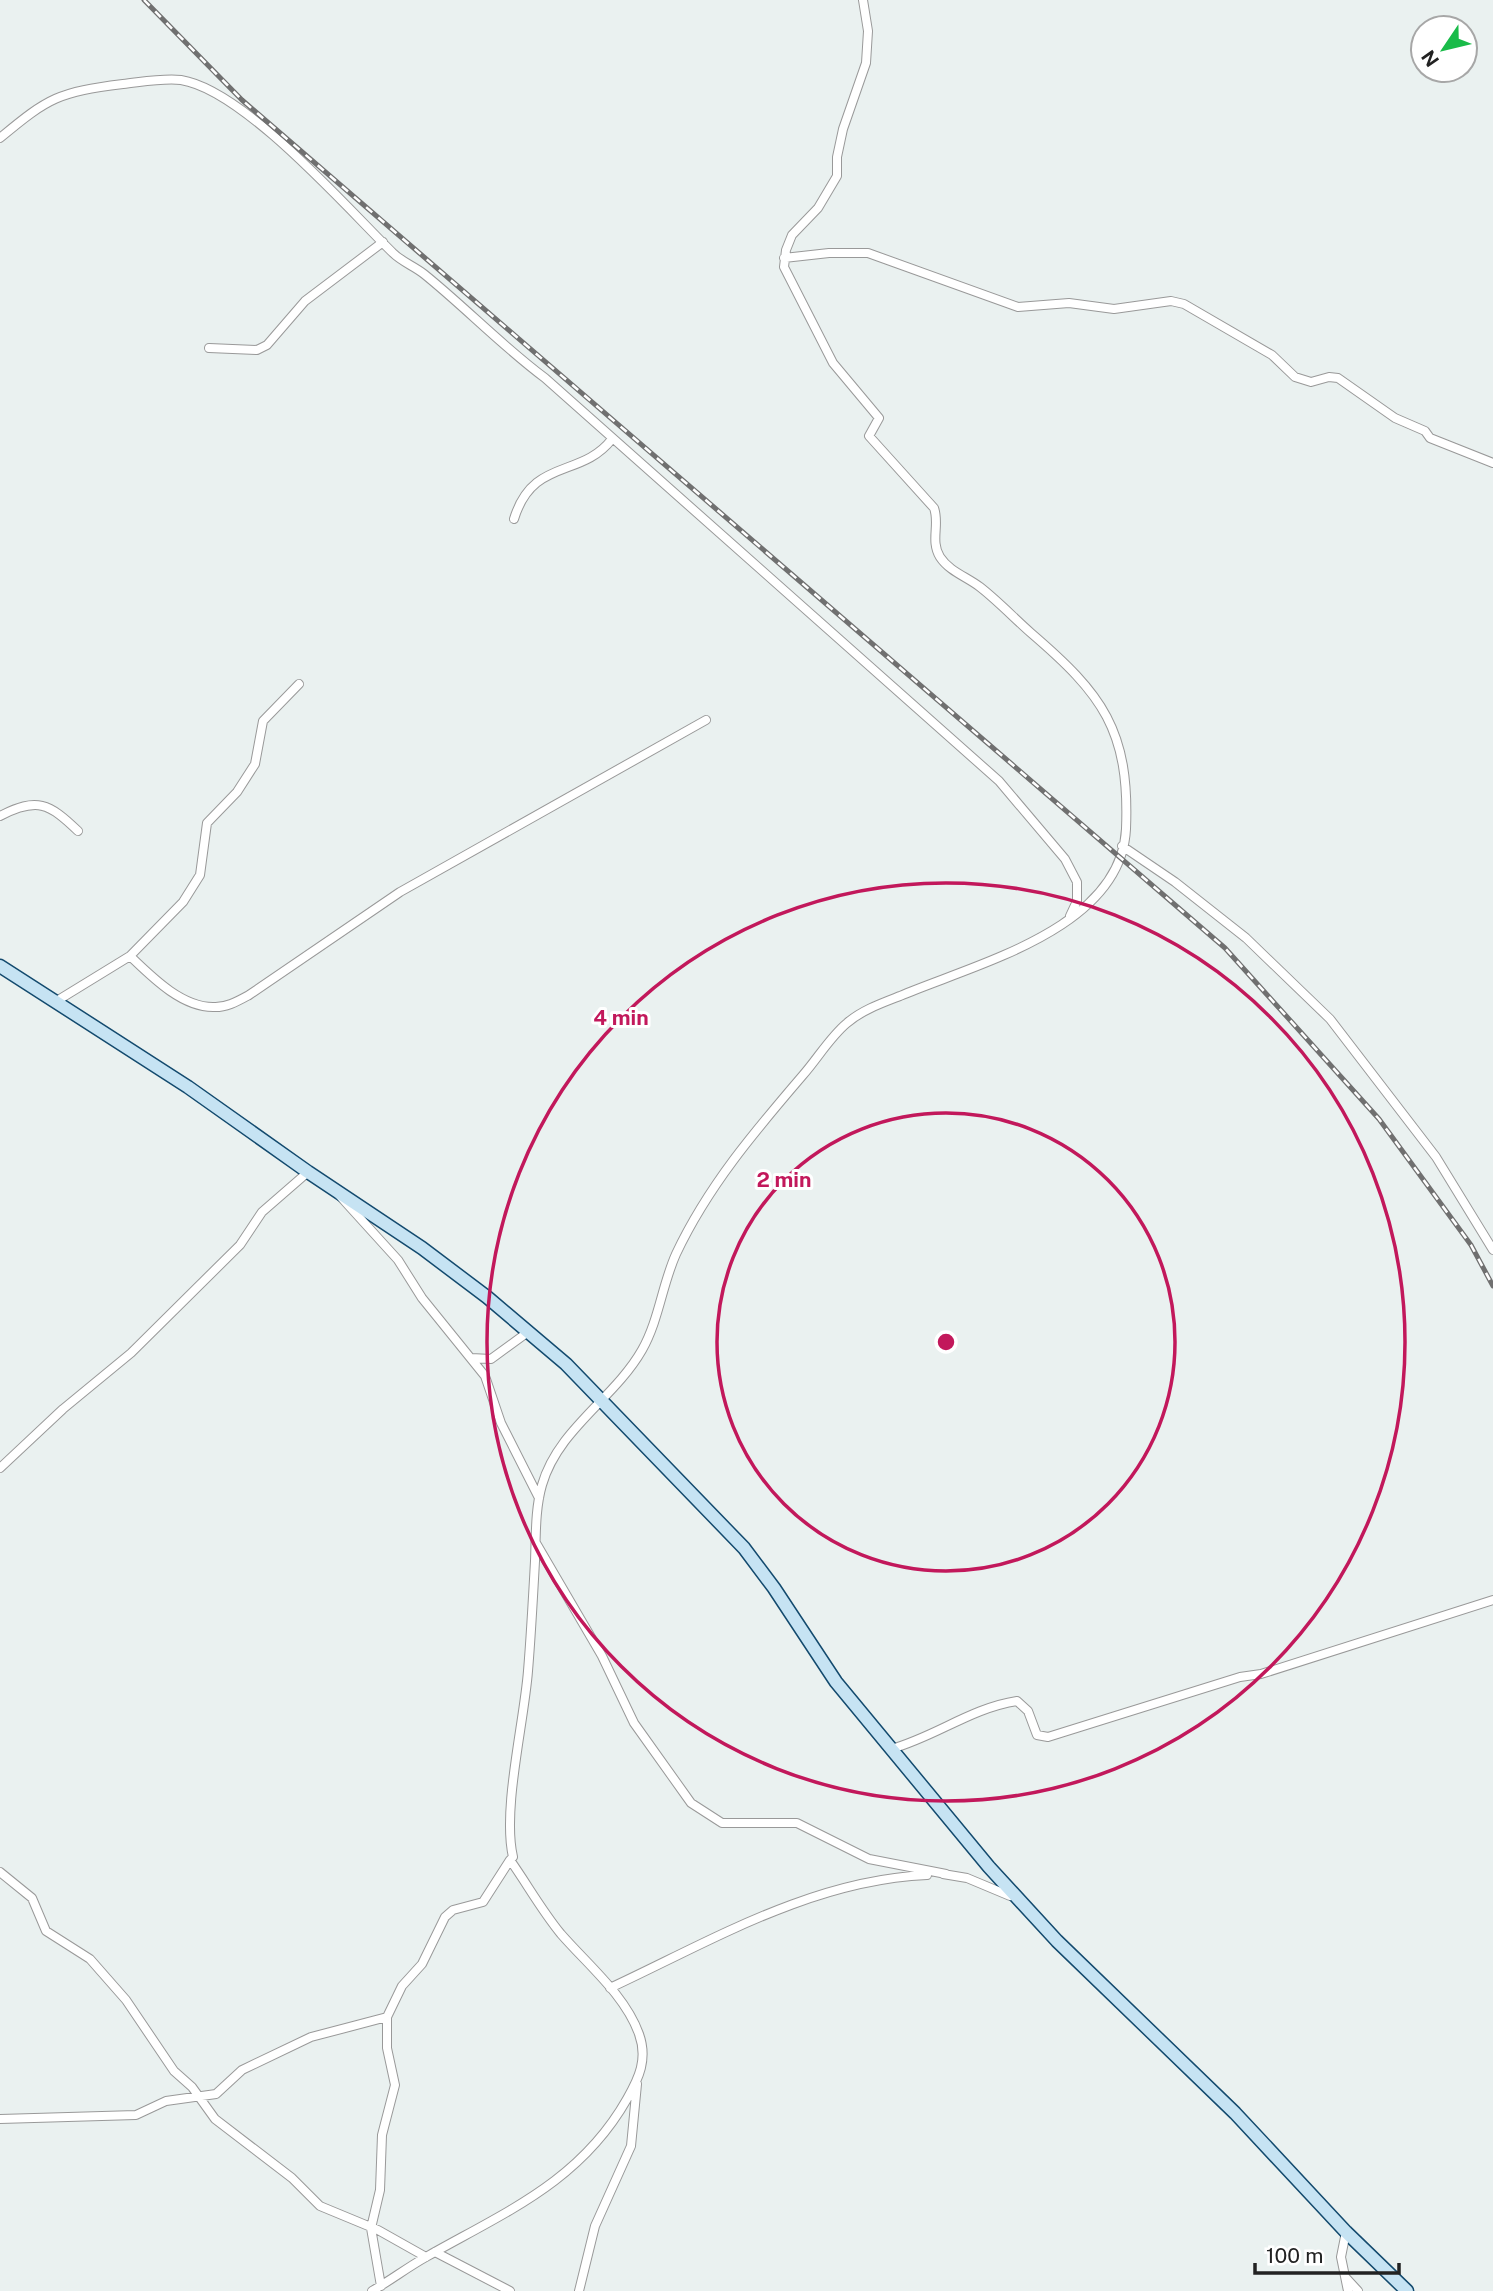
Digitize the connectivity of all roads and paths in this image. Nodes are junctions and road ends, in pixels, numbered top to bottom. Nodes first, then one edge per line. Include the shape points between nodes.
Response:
1 (863, 0) edge
2 (0, 138) edge
3 (383, 242) junction
4 (784, 258) junction
5 (209, 348) dead end
6 (612, 439) junction
7 (1493, 463) edge
8 (513, 519) dead end
9 (299, 684) dead end
10 (706, 720) dead end
11 (0, 816) edge
12 (78, 831) dead end
13 (1122, 846) junction
14 (1069, 918) junction
15 (130, 956) junction
16 (0, 966) edge
17 (55, 1002) junction
18 (308, 1172) junction
19 (338, 1192) junction
20 (1493, 1250) edge
21 (528, 1332) junction
22 (471, 1358) junction
23 (601, 1398) junction
24 (0, 1468) edge
25 (539, 1498) junction
26 (536, 1542) junction
27 (1493, 1600) edge
28 (891, 1749) junction
29 (510, 1860) junction
30 (0, 1872) edge
31 (946, 1874) junction
32 (1019, 1900) junction
33 (610, 1988) junction
34 (387, 2017) junction
35 (637, 2081) junction
36 (199, 2096) junction
37 (0, 2119) edge
38 (371, 2228) junction
39 (1346, 2232) junction
40 (435, 2252) junction
41 (426, 2257) junction
42 (1344, 2276) junction
43 (381, 2286) junction
44 (372, 2291) edge
45 (510, 2291) edge
46 (579, 2291) edge
47 (1348, 2291) edge
48 (1358, 2291) edge
49 (1407, 2291) edge

1 - 4 street via 866,62 843,129 837,176 818,208 792,235
2 - 3 street via 54,97 78,90 183,80 223,99 261,126
3 - 5 street via 305,301 267,345 246,350
3 - 6 street
4 - 7 street via 868,253 1018,307 1069,303 1114,309 1171,301 1184,304 1272,355 1295,377 1311,382 1338,378 1430,438
4 - 13 street via 789,277 833,363 879,418 869,436 934,508 935,543 944,563 981,588 1095,694 1121,756 1126,832
6 - 8 street via 597,456 555,470 525,492
6 - 14 street via 999,781 1065,859 1077,881 1077,901
9 - 15 street via 263,721 256,764 207,823 195,887
10 - 15 street via 428,876 230,1004 212,1007 183,997 157,982
11 - 12 street via 25,805 46,806 57,810
13 - 14 street via 1108,882 1090,904
13 - 20 street via 1246,938 1330,1019 1436,1157
14 - 23 street via 1022,947 894,998 845,1024 717,1180 672,1263 642,1350
15 - 17 street
16 - 17 street
17 - 18 street via 188,1087
18 - 19 street
18 - 24 street via 261,1212 240,1245 131,1353
19 - 21 street via 433,1255
19 - 22 street via 398,1260
21 - 22 street via 491,1359
21 - 23 street
22 - 25 street via 489,1384 501,1423
23 - 25 street via 555,1456
23 - 28 street via 744,1548 836,1682
25 - 26 street
26 - 29 street
26 - 31 street via 635,1723 691,1803 722,1823 797,1822 869,1859
27 - 28 street via 1048,1737 1037,1735 1028,1711 1017,1701 992,1705 922,1741
28 - 32 street
29 - 33 street via 559,1932
29 - 34 street via 483,1902 453,1910 445,1917 422,1964 402,1986
30 - 36 street via 32,1898 46,1931 90,1959 127,2000 174,2071
31 - 32 street via 997,1888
31 - 33 street via 846,1887 804,1899
32 - 39 street via 1235,2113
33 - 35 street via 644,2049
34 - 36 street via 311,2037 242,2070 216,2094
34 - 38 street via 387,2048 395,2085 382,2135 380,2190
35 - 40 street via 610,2129 574,2167 534,2197
35 - 46 street via 631,2146 595,2226
36 - 37 street via 166,2101 136,2115
36 - 38 street via 215,2119 292,2178 320,2206
38 - 41 street
38 - 43 street
39 - 42 street via 1341,2257
39 - 49 street
40 - 41 street
40 - 45 street
41 - 43 street
42 - 47 street
42 - 48 street
43 - 44 street

